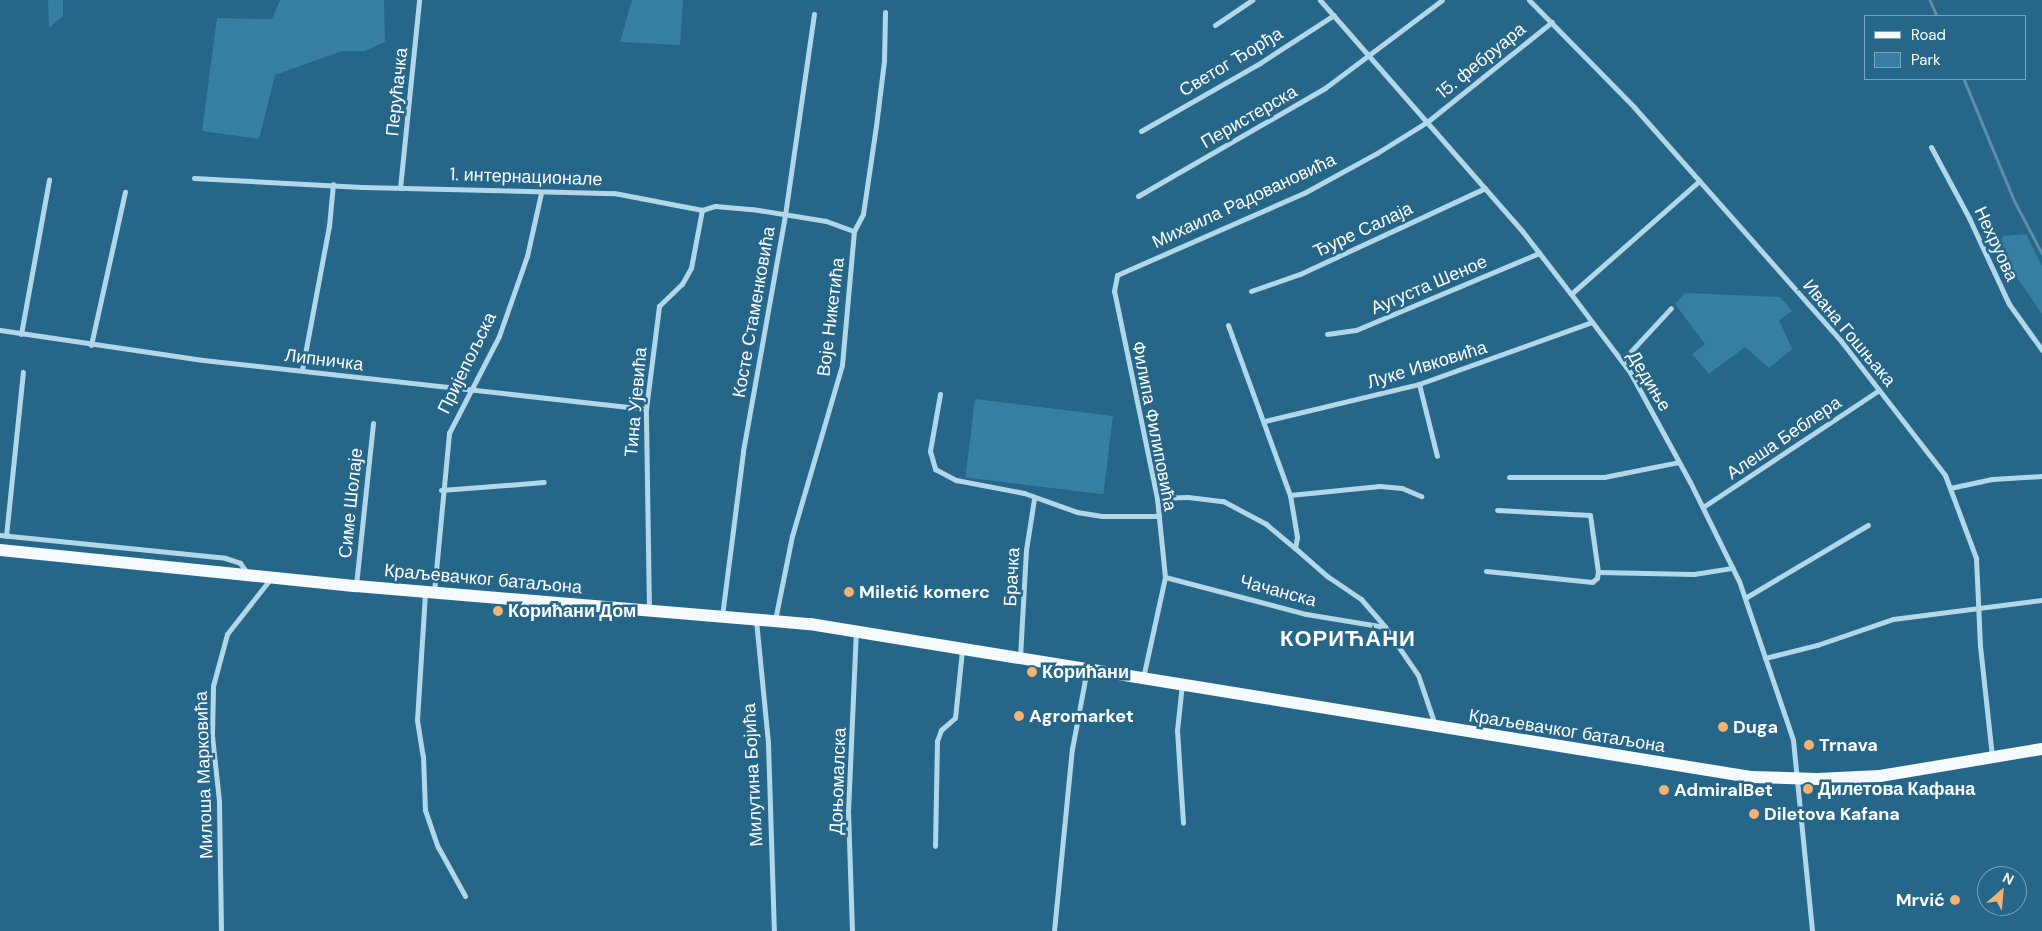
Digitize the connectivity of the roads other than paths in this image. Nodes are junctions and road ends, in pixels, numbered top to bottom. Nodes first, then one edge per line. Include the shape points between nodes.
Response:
1 (419, 0) edge
2 (1252, 0) edge
3 (1320, 0) edge
4 (1442, 0) edge
5 (1529, 0) edge
6 (886, 12) dead end
7 (814, 14) dead end
8 (1334, 15) junction
9 (1552, 22) junction
10 (1214, 25) dead end
11 (1370, 56) junction
12 (1427, 122) junction
13 (1140, 131) dead end
14 (1931, 147) dead end
15 (194, 178) dead end
16 (49, 180) dead end
17 (1699, 181) junction
18 (333, 184) junction
19 (400, 188) junction
20 (1485, 188) junction
21 (125, 192) dead end
22 (541, 193) junction
23 (1138, 196) dead end
24 (702, 210) junction
25 (785, 215) junction
26 (854, 231) junction
27 (1539, 253) junction
28 (1122, 271) joint
29 (1251, 291) dead end
30 (1571, 294) junction
31 (1671, 308) dead end
32 (1592, 322) junction
33 (1228, 325) dead end
34 (0, 330) edge
35 (20, 334) junction
36 (1327, 334) dead end
37 (91, 345) junction
38 (2042, 350) edge
39 (1622, 361) junction
40 (302, 370) junction
41 (23, 372) dead end
42 (1419, 384) junction
43 (1879, 390) junction
44 (468, 391) junction
45 (940, 394) dead end
46 (646, 409) junction
47 (1265, 422) junction
48 (373, 423) dead end
49 (1437, 456) dead end
50 (1679, 462) junction
51 (2042, 476) edge
52 (1509, 477) dead end
53 (544, 482) dead end
54 (1950, 488) junction
55 (441, 490) junction
56 (1290, 494) junction
57 (1421, 496) dead end
58 (1157, 498) junction
59 (1034, 499) junction
60 (1702, 507) junction
61 (1496, 510) dead end
62 (1159, 516) junction
63 (1868, 525) dead end
64 (3, 535) edge
65 (1295, 548) junction
66 (0, 550) edge
67 (1733, 568) junction
68 (1486, 571) dead end
69 (1598, 572) junction
70 (248, 574) junction
71 (273, 576) junction
72 (1165, 577) junction
73 (356, 586) junction
74 (430, 592) junction
75 (1744, 598) junction
76 (2042, 600) edge
77 (1978, 607) junction
78 (649, 610) junction
79 (722, 616) junction
80 (756, 618) junction
81 (775, 620) junction
82 (1385, 627) junction
83 (856, 631) junction
84 (962, 649) junction
85 (1020, 658) junction
86 (1765, 658) junction
87 (1087, 669) junction
88 (1143, 678) junction
89 (1182, 684) junction
90 (1435, 727) junction
91 (2042, 749) edge
92 (1992, 758) junction
93 (1799, 779) junction
94 (1183, 823) dead end
95 (935, 846) dead end
96 (465, 896) dead end
97 (221, 931) edge
98 (774, 931) edge
99 (852, 931) edge
100 (1054, 931) edge
101 (1812, 931) edge

1 - 19 street, Перућачка
2 - 10 street
3 - 8 street, Дедиње
4 - 11 street
5 - 9 street, Ивана Гошњака
6 - 26 street, Воје Никетића via 884,61 866,196 863,214
7 - 25 street, Косте Стаменковића
8 - 11 street, Дедиње
8 - 13 street, Светог Ђорђа via 1260,63
9 - 12 street, 15. фебруара
9 - 17 street, Ивана Гошњака
11 - 12 street, Дедиње
11 - 23 street, Перистерска via 1325,88
12 - 20 street, Дедиње
12 - 28 street, Михаила Радовановића via 1304,193
14 - 38 street, Нехруова via 2009,304
15 - 18 street, 1. интернационале
16 - 35 street
17 - 30 street
17 - 43 street, Ивана Гошњака via 1841,341
18 - 19 street, 1. интернационале
18 - 40 street via 329,226
19 - 22 street, 1. интернационале via 476,188
20 - 27 street, Дедиње
20 - 29 street, Ђуре Салаја via 1300,274
21 - 37 street
22 - 24 street, 1. интернационале via 614,193
22 - 44 street, Пријепољска via 527,256 499,336
24 - 25 street, 1. интернационале via 715,206
24 - 46 street, Тина Ујевића via 691,268 682,284 659,306
25 - 26 street, 1. интернационале via 826,221
25 - 79 street, Косте Стаменковића via 743,451
26 - 81 street, Воје Никетића via 842,365 792,536
27 - 30 street, Дедиње
27 - 36 street, Аугуста Шеное via 1356,330
28 - 58 street, Филипа Филиповића via 1114,281 1114,291
30 - 32 street, Дедиње
31 - 39 street
32 - 39 street, Дедиње
32 - 42 street, Луке Ивковића
33 - 47 street
34 - 35 street, Липничка
35 - 37 street, Липничка
37 - 40 street, Липничка
39 - 50 street, Дедиње
40 - 44 street, Липничка
41 - 64 street
42 - 47 street, Луке Ивковића
42 - 49 street
43 - 54 street, Ивана Гошњака via 1945,475
43 - 60 street, Алеша Беблера
44 - 46 street, Липничка
44 - 55 street, Пријепољска via 449,433
45 - 59 street via 930,451 935,469 956,480 1024,493
46 - 78 street, Тина Ујевића
47 - 56 street via 1272,450
48 - 73 street, Симе Шолаје
50 - 52 street via 1604,477
50 - 60 street, Дедиње
51 - 54 street via 1992,480
53 - 55 street
54 - 77 street, Ивана Гошњака via 1976,558
55 - 74 street, Пријепољска
56 - 57 street via 1380,486 1402,488
56 - 65 street via 1297,537
58 - 62 street, Филипа Филиповића
58 - 65 street via 1188,496 1223,501 1266,524
59 - 62 street via 1102,516
59 - 85 street, Брачка via 1026,550
60 - 67 street, Дедиње
61 - 69 street via 1590,515
62 - 72 street, Филипа Филиповића
63 - 75 street
64 - 70 street via 225,558 240,563
65 - 82 street via 1361,599
66 - 70 main road, Краљевачког батаљона
67 - 69 street via 1694,574
67 - 75 street, Дедиње
68 - 69 street via 1592,582
70 - 71 main road, Краљевачког батаљона
71 - 73 main road, Краљевачког батаљона
71 - 97 street, Милоша Марковића via 227,634 214,686 212,735 219,801
72 - 82 street, Чачанска via 1306,614
72 - 88 street, Филипа Филиповића
73 - 74 main road, Краљевачког батаљона
74 - 78 main road, Краљевачког батаљона
74 - 96 street, Пријепољска via 417,720 423,756 425,810 438,847
75 - 86 street, Дедиње
76 - 77 street
77 - 86 street via 1893,619
77 - 92 street, Ивана Гошњака
78 - 79 main road, Краљевачког батаљона
79 - 80 main road, Краљевачког батаљона
80 - 81 main road, Краљевачког батаљона
80 - 98 street, Милутина Бојића via 768,743
81 - 83 main road, Краљевачког батаљона
82 - 90 street via 1418,675
83 - 84 main road, Краљевачког батаљона
83 - 99 street, Доњомалска via 848,812
84 - 85 main road, Краљевачког батаљона
84 - 95 street via 955,718 941,730 937,741
85 - 87 main road, Краљевачког батаљона
86 - 93 street, Дедиње via 1792,740
87 - 88 main road, Краљевачког батаљона
87 - 100 street via 1072,749
88 - 89 main road, Краљевачког батаљона
89 - 90 main road, Краљевачког батаљона
89 - 94 street via 1177,730
90 - 93 main road, Краљевачког батаљона via 1711,772
91 - 92 main road, Краљевачког батаљона
92 - 93 main road, Краљевачког батаљона via 1880,776
93 - 101 street, Дедиње via 1798,808

